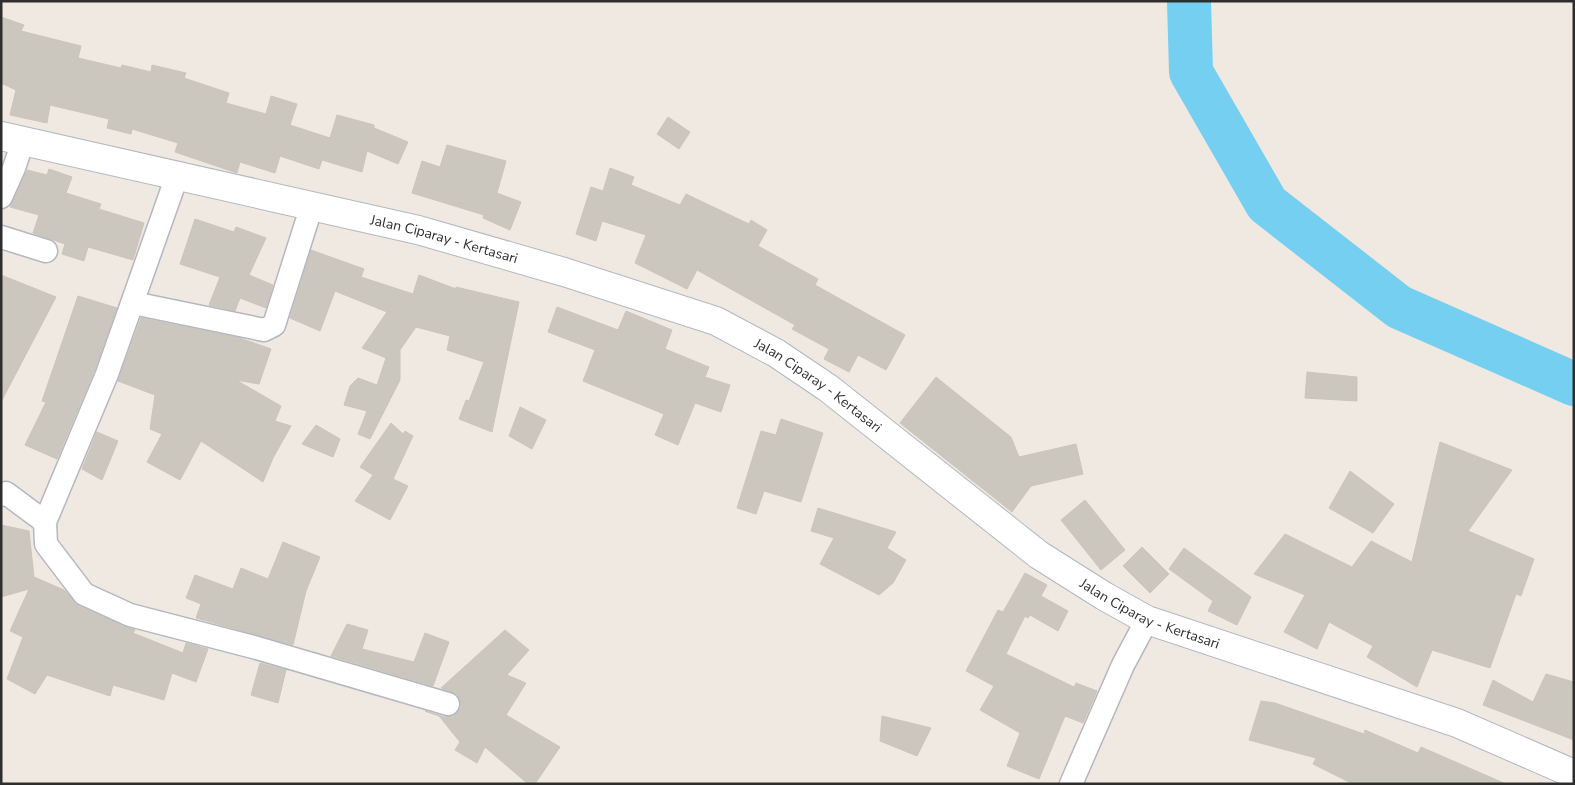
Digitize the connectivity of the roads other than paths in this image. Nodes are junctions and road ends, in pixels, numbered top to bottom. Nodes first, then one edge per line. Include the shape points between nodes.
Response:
1 (12, 139) edge
2 (177, 176) junction
3 (1, 197) edge
4 (312, 205) junction
5 (1, 237) edge
6 (46, 251) dead end
7 (133, 303) junction
8 (1, 494) edge
9 (44, 522) junction
10 (1147, 620) junction
11 (448, 704) dead end
12 (1574, 774) edge
13 (1071, 784) edge

1 - 2 main road, Jalan Ciparay - Kertasari
1 - 3 street via 14,168
2 - 4 main road, Jalan Ciparay - Kertasari
2 - 7 street
4 - 7 street via 274,325 264,330
4 - 10 main road, Jalan Ciparay - Kertasari via 507,255 716,321 828,388 1039,555
5 - 6 street
7 - 9 street via 107,374
8 - 9 street via 6,493
9 - 11 street via 46,544 84,594 130,615
10 - 12 main road, Jalan Ciparay - Kertasari via 1457,723
10 - 13 street via 1123,665

